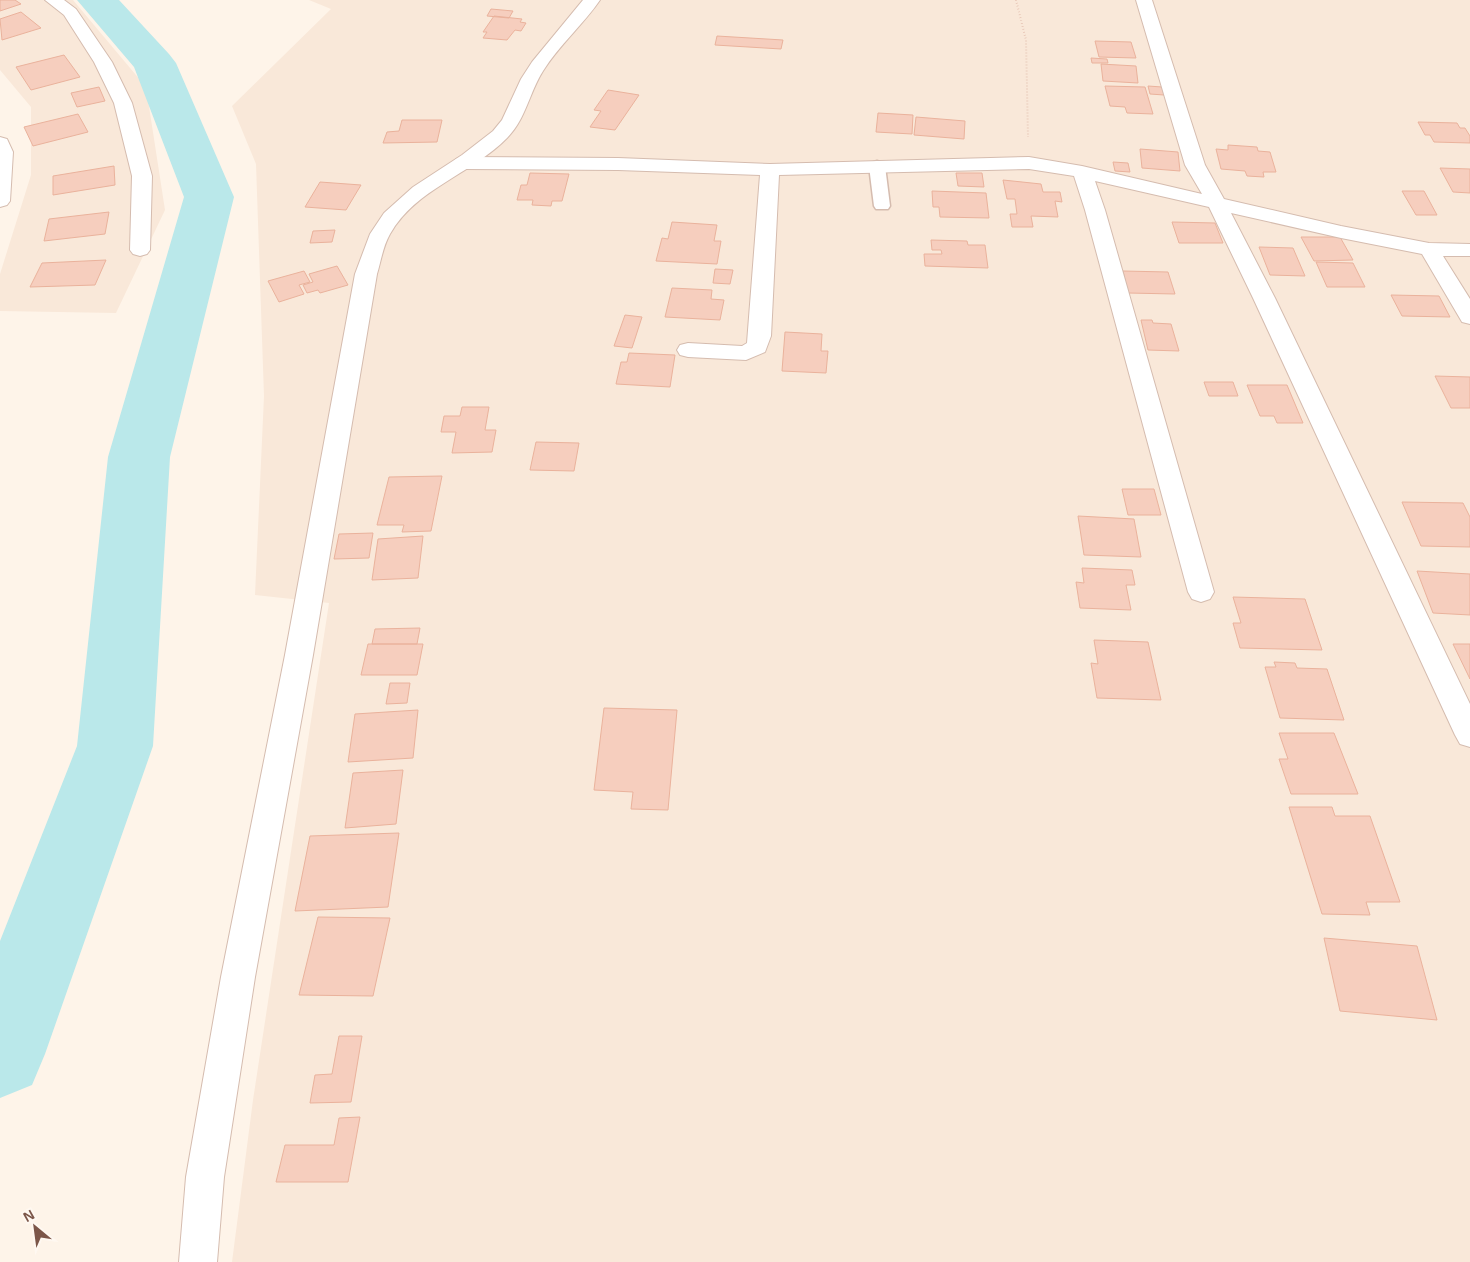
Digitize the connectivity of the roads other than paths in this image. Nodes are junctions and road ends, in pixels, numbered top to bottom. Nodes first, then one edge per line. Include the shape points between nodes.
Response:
1 (53, 0) edge
2 (592, 0) edge
3 (1144, 0) edge
4 (0, 143) edge
5 (462, 163) junction
6 (876, 166) junction
7 (770, 170) junction
8 (1082, 172) junction
9 (0, 201) edge
10 (1216, 202) junction
11 (882, 206) dead end
12 (1429, 249) junction
13 (140, 250) dead end
14 (1470, 250) edge
15 (1470, 317) edge
16 (688, 350) dead end
17 (1201, 592) dead end
18 (1470, 735) edge
19 (198, 1262) edge

1 - 13 street via 70,12 103,62 123,103 142,176
2 - 5 street via 533,73 515,116 500,135
3 - 10 street via 1195,165
4 - 9 street via 4,152
5 - 7 street via 618,164
5 - 19 street via 404,202 380,236 366,274 237,987 205,1178
6 - 7 street
6 - 8 street via 1029,163
6 - 11 lane
7 - 16 street via 757,347 746,353
8 - 10 street
8 - 17 street
10 - 12 street
10 - 18 street
12 - 14 street
12 - 15 street

